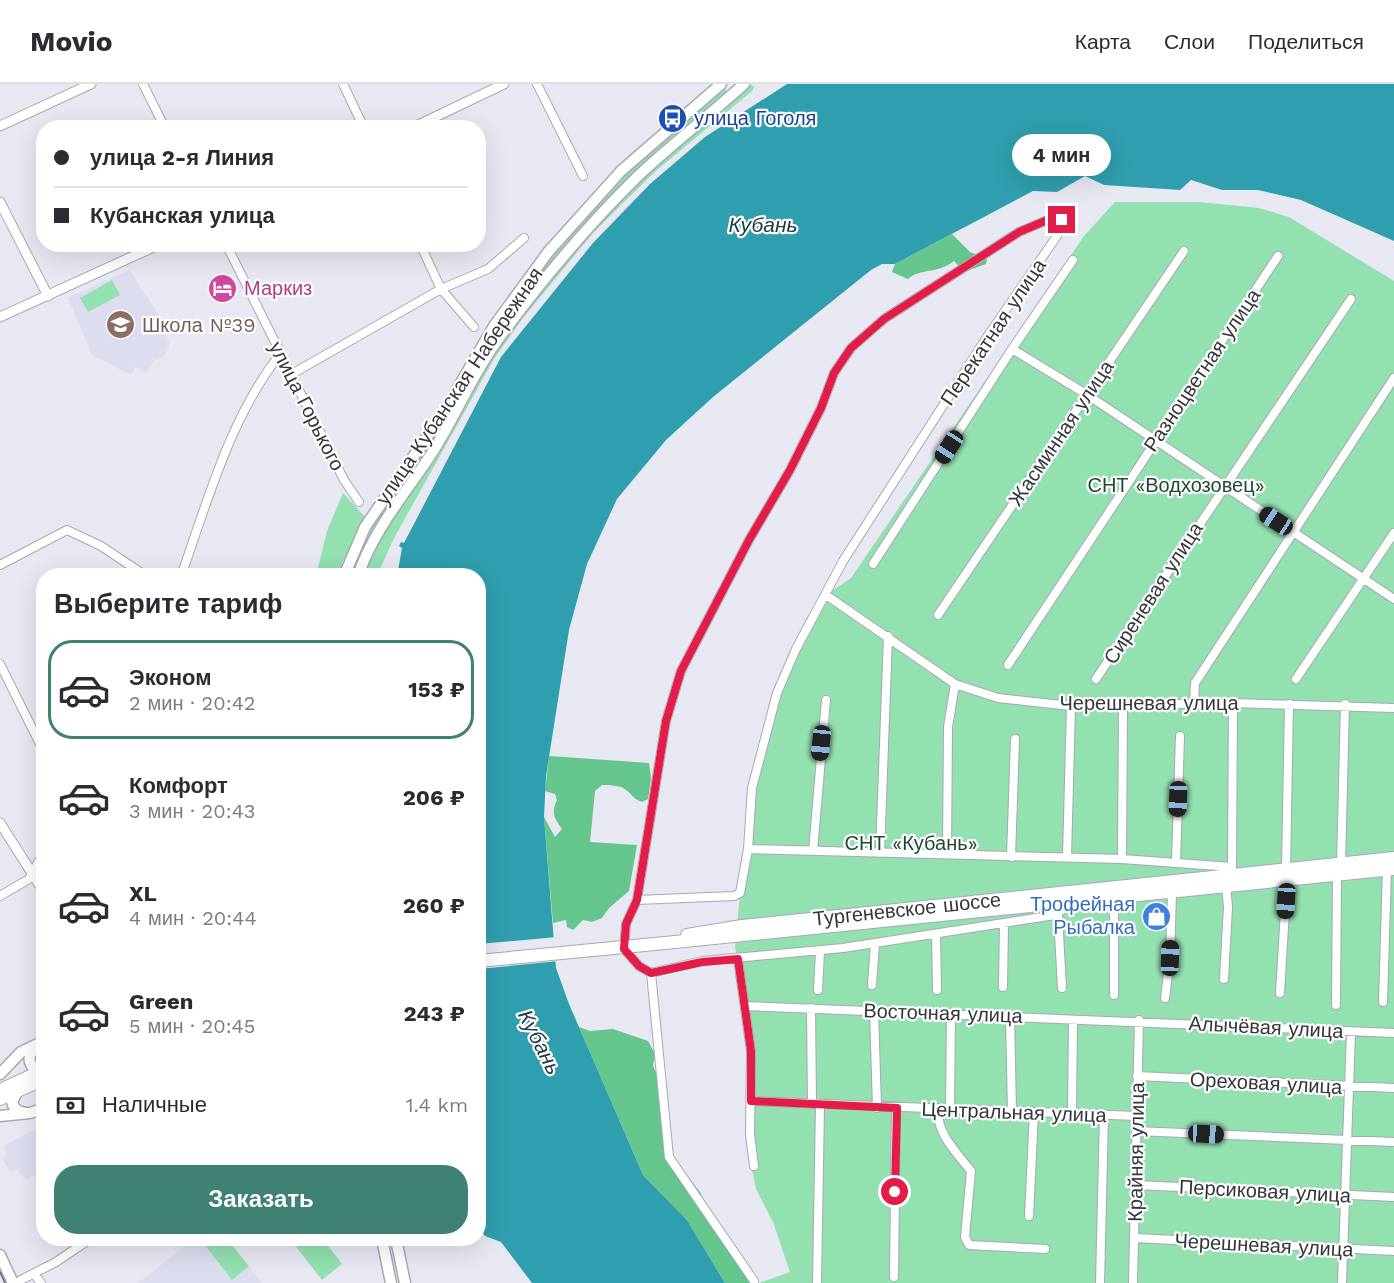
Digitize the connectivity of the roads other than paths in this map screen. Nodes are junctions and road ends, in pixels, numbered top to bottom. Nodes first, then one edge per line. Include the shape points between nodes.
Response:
1 (91, 84) edge
2 (143, 84) edge
3 (343, 84) edge
4 (504, 84) edge
5 (537, 84) edge
6 (721, 84) edge
7 (739, 86) edge
8 (161, 120) edge
9 (360, 120) edge
10 (429, 120) edge
11 (0, 126) edge
12 (584, 176) dead end
13 (0, 202) edge
14 (524, 238) dead end
15 (1184, 251) dead end
16 (143, 252) edge
17 (230, 252) edge
18 (424, 252) edge
19 (1278, 256) dead end
20 (1073, 260) dead end
21 (441, 289) junction
22 (48, 296) junction
23 (1351, 299) dead end
24 (0, 317) edge
25 (474, 327) dead end
26 (1012, 349) junction
27 (280, 354) junction
28 (290, 375) junction
29 (1394, 378) edge
30 (1086, 394) junction
31 (1155, 441) junction
32 (1223, 486) junction
33 (359, 502) dead end
34 (1293, 532) junction
35 (1394, 532) edge
36 (0, 564) edge
37 (873, 564) dead end
38 (134, 568) edge
39 (184, 568) edge
40 (347, 568) edge
41 (361, 568) edge
42 (1363, 579) junction
43 (825, 597) junction
44 (1394, 599) edge
45 (938, 615) dead end
46 (888, 636) junction
47 (0, 664) edge
48 (1008, 665) dead end
49 (1096, 679) dead end
50 (1296, 679) dead end
51 (955, 684) junction
52 (826, 700) dead end
53 (1233, 702) junction
54 (1194, 703) junction
55 (1289, 704) junction
56 (1345, 704) junction
57 (1071, 706) junction
58 (1123, 707) junction
59 (1394, 708) edge
60 (36, 736) edge
61 (1180, 736) dead end
62 (1015, 739) dead end
63 (0, 823) edge
64 (748, 849) junction
65 (813, 851) junction
66 (880, 853) junction
67 (947, 855) junction
68 (1011, 857) junction
69 (1067, 857) junction
70 (1394, 858) edge
71 (1122, 859) junction
72 (1176, 863) junction
73 (1196, 864) junction
74 (36, 866) edge
75 (1391, 869) edge
76 (1339, 870) junction
77 (32, 873) junction
78 (1287, 874) junction
79 (1228, 876) junction
80 (36, 879) edge
81 (1189, 880) junction
82 (1172, 893) junction
83 (0, 896) edge
84 (1075, 897) junction
85 (1114, 897) junction
86 (637, 900) junction
87 (1060, 909) junction
88 (1004, 923) junction
89 (936, 934) junction
90 (669, 943) junction
91 (874, 944) junction
92 (820, 951) junction
93 (738, 959) junction
94 (486, 960) edge
95 (651, 973) junction
96 (1224, 979) dead end
97 (873, 985) dead end
98 (1003, 987) dead end
99 (1062, 988) dead end
100 (818, 990) dead end
101 (937, 990) dead end
102 (1280, 993) dead end
103 (1114, 995) dead end
104 (1165, 998) dead end
105 (1383, 1002) dead end
106 (1336, 1005) dead end
107 (746, 1006) junction
108 (811, 1008) junction
109 (874, 1010) junction
110 (951, 1013) junction
111 (1010, 1015) junction
112 (1073, 1020) junction
113 (1139, 1020) junction
114 (1351, 1032) junction
115 (1394, 1033) edge
116 (36, 1045) edge
117 (36, 1048) edge
118 (36, 1070) edge
119 (0, 1074) edge
120 (36, 1074) edge
121 (1137, 1076) junction
122 (36, 1083) edge
123 (1350, 1087) junction
124 (1394, 1088) edge
125 (0, 1090) edge
126 (17, 1092) junction
127 (0, 1099) edge
128 (754, 1101) junction
129 (816, 1105) junction
130 (877, 1108) junction
131 (897, 1108) junction
132 (938, 1109) junction
133 (950, 1109) junction
134 (36, 1111) edge
135 (1012, 1112) junction
136 (1034, 1112) junction
137 (30, 1113) junction
138 (1072, 1114) junction
139 (0, 1116) edge
140 (1104, 1116) junction
141 (1136, 1116) junction
142 (1136, 1131) junction
143 (1347, 1140) junction
144 (1394, 1142) edge
145 (754, 1166) dead end
146 (1135, 1185) junction
147 (1347, 1195) junction
148 (1394, 1197) edge
149 (1029, 1216) dead end
150 (1135, 1238) junction
151 (79, 1246) edge
152 (383, 1246) edge
153 (397, 1246) edge
154 (1044, 1250) dead end
155 (1343, 1250) junction
156 (1394, 1251) edge
157 (0, 1255) edge
158 (34, 1274) junction
159 (894, 1277) dead end
160 (754, 1281) dead end
161 (14, 1283) edge
162 (41, 1283) edge
163 (391, 1283) edge
164 (405, 1283) edge
165 (818, 1283) edge
166 (1100, 1283) edge
167 (1133, 1283) edge
168 (1342, 1283) edge

1 - 11 street
2 - 8 street
3 - 9 street
4 - 10 street
5 - 12 street
6 - 40 main road, улица Кубанская Набережная via 621,171 549,251 494,326 444,412 365,527
7 - 41 main road, улица Кубанская Набережная via 607,208 503,333 430,455 376,534
13 - 22 street
14 - 21 street via 488,269
15 - 30 street, Жасминная улица
16 - 22 street
17 - 27 street, улица Горького
18 - 21 street
19 - 31 street, Разноцветная улица
20 - 26 street
21 - 25 street
21 - 28 street
22 - 24 street
23 - 32 street, Сиреневая улица
26 - 30 street
26 - 37 street
27 - 28 street, улица Горького
27 - 39 street via 263,375 226,451
28 - 33 street, улица Горького
29 - 34 street
30 - 31 street
30 - 45 street, Жасминная улица
31 - 32 street
31 - 48 street, Разноцветная улица
32 - 34 street
32 - 49 street, Сиреневая улица
34 - 42 street
34 - 54 street via 1195,683
35 - 42 street
36 - 38 street via 68,530
42 - 44 street
42 - 50 street
43 - 46 street, Черешневая улица
43 - 64 street, Перекатная улица via 777,693 752,788
43 - 86 street, Перекатная улица via 843,561 898,475 1057,236 1062,220 1052,218 1019,232 884,319 851,348 834,373 790,470 681,671 666,721
46 - 51 street, Черешневая улица
46 - 66 street
47 - 60 street
51 - 57 street, Черешневая улица via 998,698
51 - 67 street via 948,728
52 - 65 street
53 - 54 street, Черешневая улица
53 - 55 street, Черешневая улица
53 - 79 street
54 - 58 street, Черешневая улица
55 - 56 street, Черешневая улица
55 - 78 street
56 - 59 street, Черешневая улица
56 - 76 street
57 - 58 street, Черешневая улица
57 - 69 street
58 - 71 street
61 - 72 street
62 - 68 street
63 - 77 street
64 - 65 street
64 - 86 street, Перекатная улица via 740,893 734,896
65 - 66 street
66 - 67 street
67 - 68 street
68 - 69 street
69 - 71 street
70 - 76 highway, Тургеневское шоссе
71 - 72 street
72 - 73 street
73 - 79 street
73 - 81 street
74 - 77 street
75 - 76 highway, Тургеневское шоссе
75 - 105 street
76 - 78 highway, Тургеневское шоссе
76 - 106 street
77 - 80 street
77 - 83 street
78 - 79 highway, Тургеневское шоссе
78 - 102 street
79 - 81 highway, Тургеневское шоссе
79 - 82 highway, Тургеневское шоссе
79 - 96 street
81 - 84 highway, Тургеневское шоссе
82 - 85 highway, Тургеневское шоссе
82 - 104 street
84 - 85 highway, Тургеневское шоссе
84 - 87 highway, Тургеневское шоссе
84 - 90 highway, Тургеневское шоссе via 692,932
85 - 103 street
86 - 95 street via 626,924 624,949
87 - 88 street
87 - 90 highway, Тургеневское шоссе
87 - 99 street
88 - 89 street
88 - 98 street
89 - 91 street
89 - 101 street
90 - 94 highway, Тургеневское шоссе, bridge
91 - 92 street
91 - 97 street
92 - 93 street
92 - 100 street
93 - 95 street
93 - 107 street
95 - 160 street via 669,1157
107 - 108 street, Восточная улица
107 - 128 street
108 - 109 street, Восточная улица
108 - 129 street
109 - 110 street, Восточная улица
109 - 130 street
110 - 111 street, Восточная улица
110 - 133 street
111 - 112 street, Восточная улица
111 - 135 street
112 - 113 street, Восточная улица
112 - 138 street
113 - 114 street, Алычёвая улица
113 - 121 street, Крайняя улица
114 - 115 street, Алычёвая улица
114 - 123 street
116 - 119 main road via 21,1053
117 - 118 main road via 29,1060
120 - 125 highway
121 - 123 street, Ореховая улица
121 - 141 street, Крайняя улица
122 - 126 highway
123 - 124 street, Ореховая улица
123 - 143 street
126 - 127 highway
126 - 137 main road via 13,1106
128 - 129 street, Центральная улица
128 - 145 street via 750,1135
129 - 130 street, Центральная улица
129 - 165 street
130 - 131 street, Центральная улица
131 - 132 street, Центральная улица
131 - 159 street
132 - 133 street, Центральная улица
132 - 154 street via 944,1135 971,1171 965,1237 969,1245
133 - 135 street, Центральная улица
134 - 137 main road
135 - 136 street, Центральная улица
136 - 138 street, Центральная улица
136 - 149 street
137 - 139 main road
138 - 140 street, Центральная улица
140 - 141 street, Центральная улица
140 - 166 street
141 - 142 street, Крайняя улица
142 - 143 street
142 - 146 street, Крайняя улица
143 - 144 street
143 - 147 street
146 - 147 street, Персиковая улица
146 - 150 street, Крайняя улица
147 - 148 street, Персиковая улица
147 - 155 street
150 - 155 street, Черешневая улица
150 - 167 street, Крайняя улица
151 - 158 street
152 - 163 main road
153 - 164 main road
155 - 156 street, Черешневая улица
155 - 168 street
157 - 161 main road
158 - 161 street
158 - 162 street

